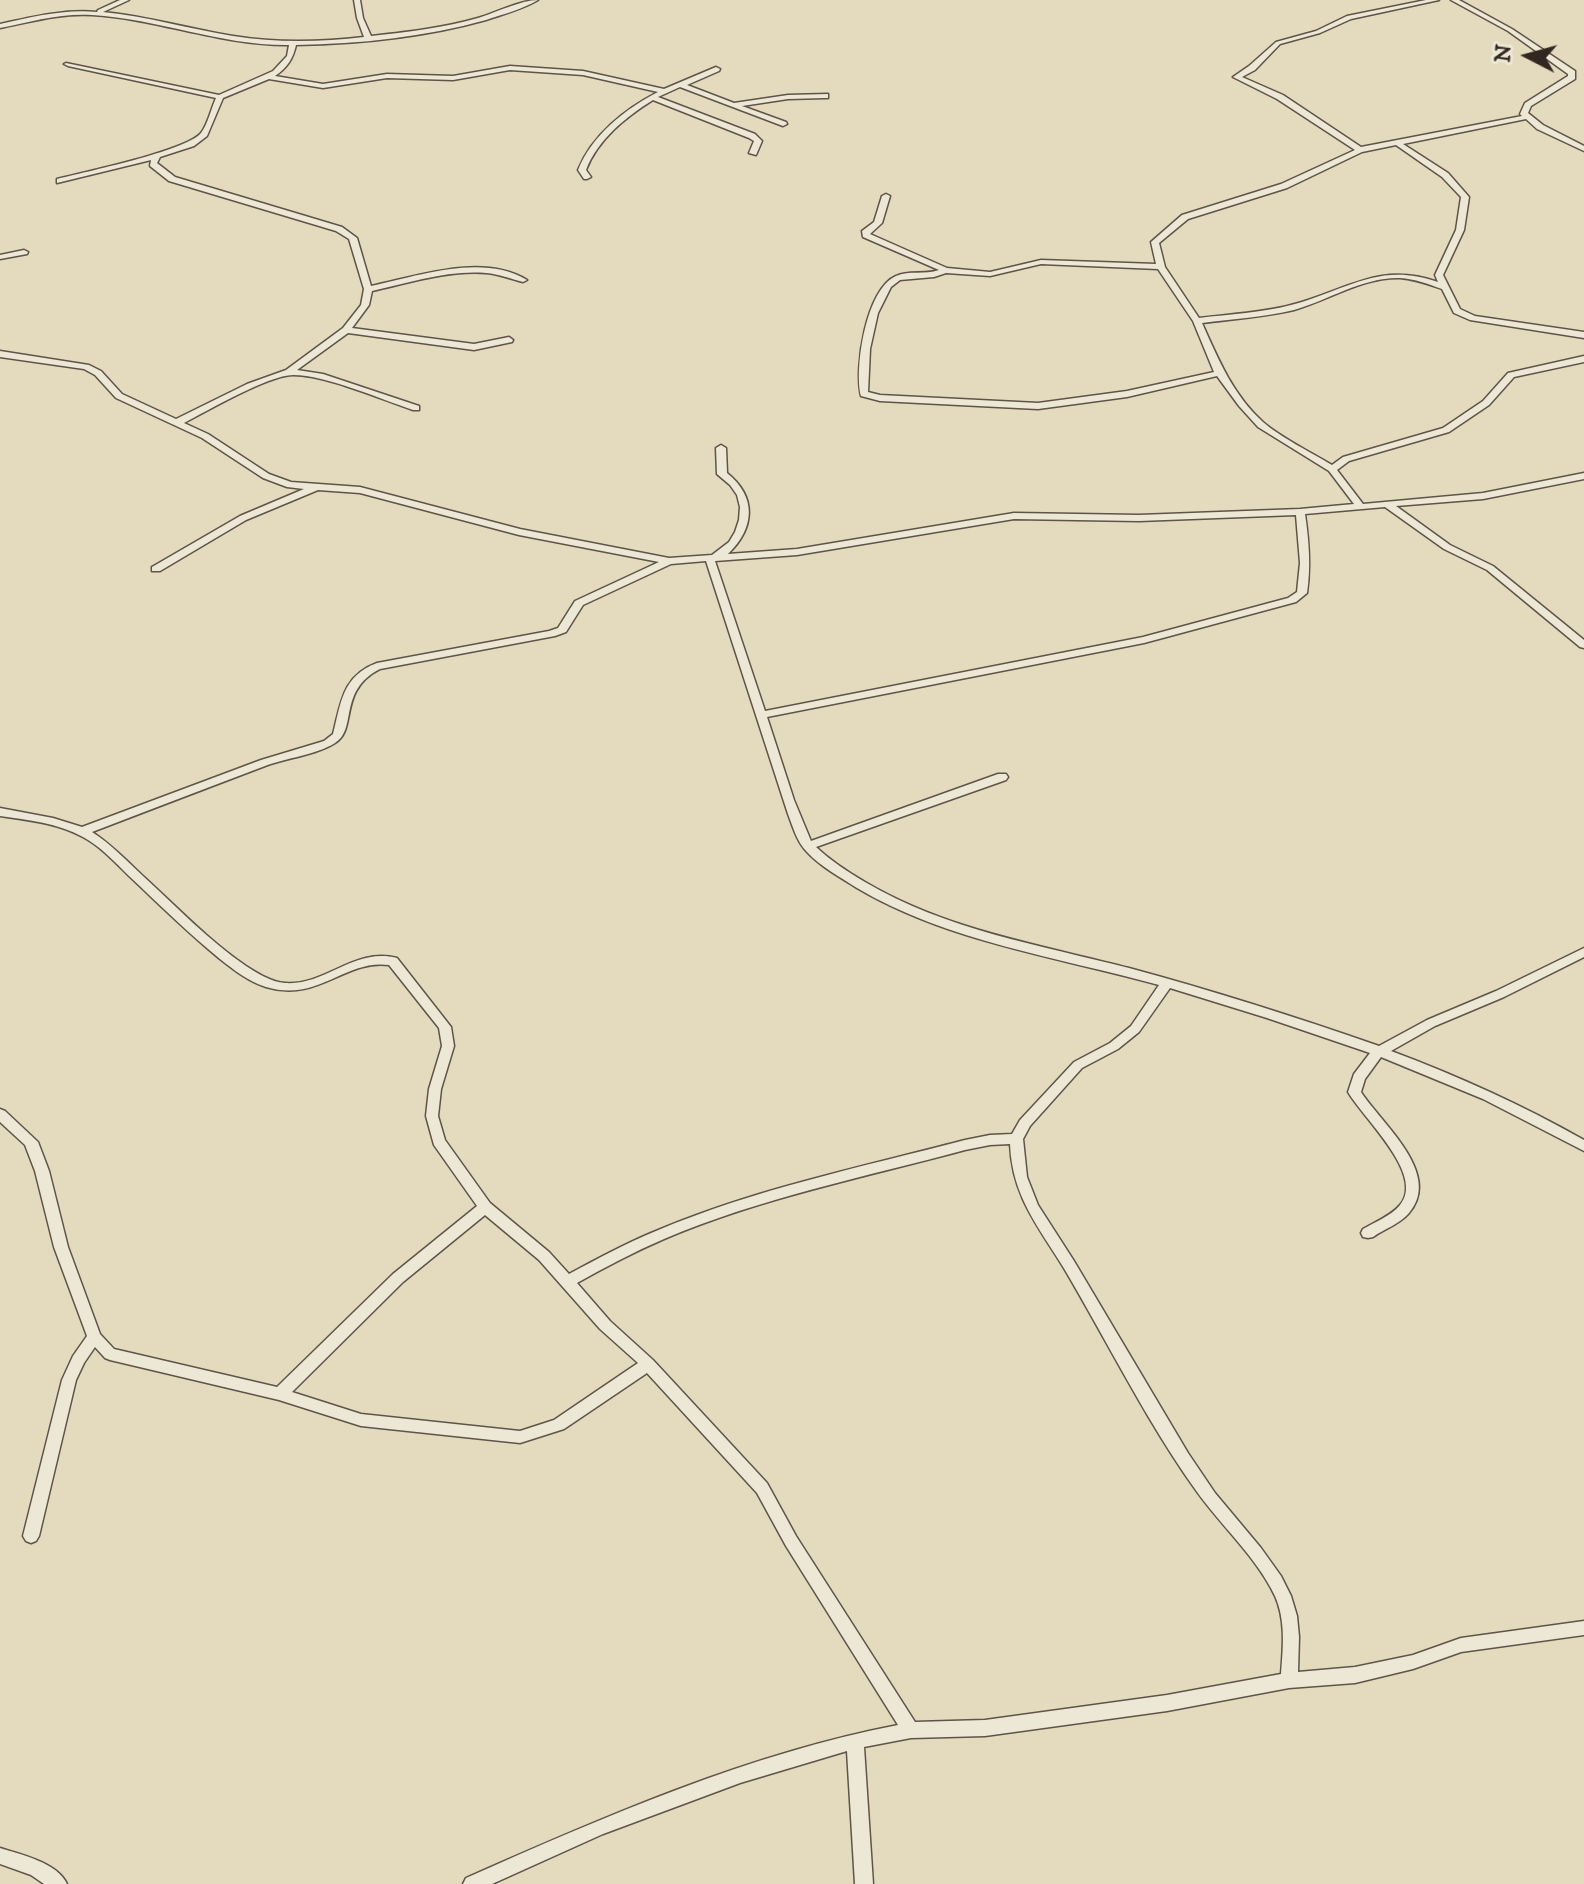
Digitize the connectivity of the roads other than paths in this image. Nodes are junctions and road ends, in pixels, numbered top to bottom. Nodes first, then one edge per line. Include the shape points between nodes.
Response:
1 (126, 0) edge
2 (357, 0) edge
3 (535, 0) edge
4 (1436, 0) edge
5 (1454, 0) edge
6 (91, 13) junction
7 (0, 26) edge
8 (368, 38) junction
9 (293, 44) junction
10 (68, 64) dead end
11 (1564, 66) junction
12 (1582, 67) edge
13 (716, 69) dead end
14 (268, 77) junction
15 (683, 86) junction
16 (664, 91) junction
17 (825, 96) dead end
18 (220, 97) junction
19 (654, 98) junction
20 (731, 105) junction
21 (1526, 117) junction
22 (783, 124) dead end
23 (1396, 142) junction
24 (1584, 149) edge
25 (1360, 150) junction
26 (753, 153) dead end
27 (157, 156) junction
28 (587, 177) dead end
29 (60, 181) dead end
30 (886, 196) dead end
31 (24, 252) dead end
32 (0, 257) edge
33 (1161, 267) junction
34 (945, 270) junction
35 (523, 280) dead end
36 (1446, 287) junction
37 (368, 289) junction
38 (1197, 321) junction
39 (346, 330) junction
40 (1584, 335) edge
41 (509, 340) dead end
42 (0, 354) edge
43 (1584, 359) edge
44 (289, 372) junction
45 (1219, 373) junction
46 (416, 408) dead end
47 (176, 423) junction
48 (721, 448) dead end
49 (1332, 469) junction
50 (1584, 476) edge
51 (317, 486) junction
52 (1388, 505) junction
53 (1360, 506) junction
54 (1300, 512) junction
55 (710, 560) junction
56 (669, 561) junction
57 (156, 569) dead end
58 (1584, 645) edge
59 (761, 715) junction
60 (1002, 777) dead end
61 (0, 812) edge
62 (83, 831) junction
63 (808, 846) junction
64 (1584, 952) edge
65 (1167, 983) junction
66 (1378, 1052) junction
67 (0, 1114) edge
68 (1016, 1139) junction
69 (1584, 1146) edge
70 (485, 1207) junction
71 (1368, 1233) dead end
72 (569, 1281) junction
73 (94, 1337) junction
74 (648, 1364) junction
75 (279, 1394) junction
76 (31, 1536) dead end
77 (1584, 1628) edge
78 (1289, 1680) junction
79 (911, 1730) junction
80 (855, 1741) junction
81 (0, 1856) edge
82 (58, 1884) edge
83 (472, 1884) edge
84 (864, 1884) edge

1 - 6 street
2 - 8 street
3 - 8 street via 467,22
4 - 25 street via 1349,17 1278,43 1237,77 1280,97
5 - 11 street
6 - 7 street
6 - 9 street
8 - 9 street
9 - 14 street via 287,63
10 - 18 street
11 - 12 street
11 - 21 street via 1572,77 1528,105
13 - 15 street
14 - 16 street via 323,86 387,76 453,78 510,68 583,73
14 - 18 street
15 - 16 street
15 - 20 street
16 - 19 street
17 - 20 street
18 - 27 street via 204,134
19 - 26 street via 752,136 758,141
19 - 28 street via 606,133 584,160
20 - 22 street
21 - 23 street
21 - 24 street
23 - 25 street
23 - 36 street via 1445,175 1465,197 1460,230 1439,275
25 - 33 street via 1284,186 1185,217 1155,242
27 - 29 street
27 - 37 street via 153,164 172,179 339,229 353,238
30 - 34 street via 878,223 866,235
31 - 32 street
33 - 34 street via 1041,262 990,274
33 - 38 street
34 - 45 street via 904,276 887,286 871,320 864,394 1038,406 1127,394
35 - 37 street via 493,270 468,270
36 - 38 street via 1416,275 1382,276 1290,308
36 - 40 street via 1463,315
37 - 39 street via 365,305
38 - 45 street
39 - 41 street via 474,347
39 - 44 street
42 - 47 street via 86,367 119,396
43 - 49 street via 1511,375 1486,403 1446,430 1346,459
44 - 46 street via 320,376
44 - 47 street
45 - 49 street via 1261,425
47 - 51 street via 266,476 290,485
48 - 55 street via 722,474 743,495 747,512 733,545
49 - 53 street
50 - 52 street via 1483,496
51 - 56 street via 360,490 519,532
51 - 57 street via 243,518
52 - 53 street
52 - 58 street via 1447,547 1490,568
53 - 54 street
54 - 55 street via 1014,516 797,552
54 - 59 street via 1304,580 1302,593 1292,600 1144,640
55 - 56 street
55 - 59 street
56 - 62 street via 579,603 562,630 551,634 361,672 338,736 328,743
59 - 63 street
60 - 63 street
61 - 62 street
62 - 70 street via 213,945 267,984 306,986 372,959 393,961 445,1027 448,1046 432,1116 439,1141
63 - 65 street via 862,887 933,919
64 - 66 street
65 - 66 street
65 - 68 street via 1135,1029 1078,1065
66 - 69 street via 1553,1126
66 - 71 street via 1354,1092 1398,1148 1413,1179 1413,1197 1404,1210
67 - 73 street via 31,1142
68 - 72 street via 965,1145 726,1212 611,1255
68 - 78 street via 1015,1162 1032,1212 1066,1259 1173,1443 1283,1594 1291,1620
70 - 72 street
70 - 75 street via 392,1284
72 - 74 street via 605,1325
73 - 75 street via 110,1354
73 - 76 street via 69,1380
74 - 75 street via 559,1425 520,1437 361,1420
74 - 79 street via 762,1488
77 - 78 street via 1461,1645 1355,1675
78 - 79 street via 985,1728
79 - 80 street
80 - 83 street via 684,1795
80 - 84 street
81 - 82 street via 36,1868

